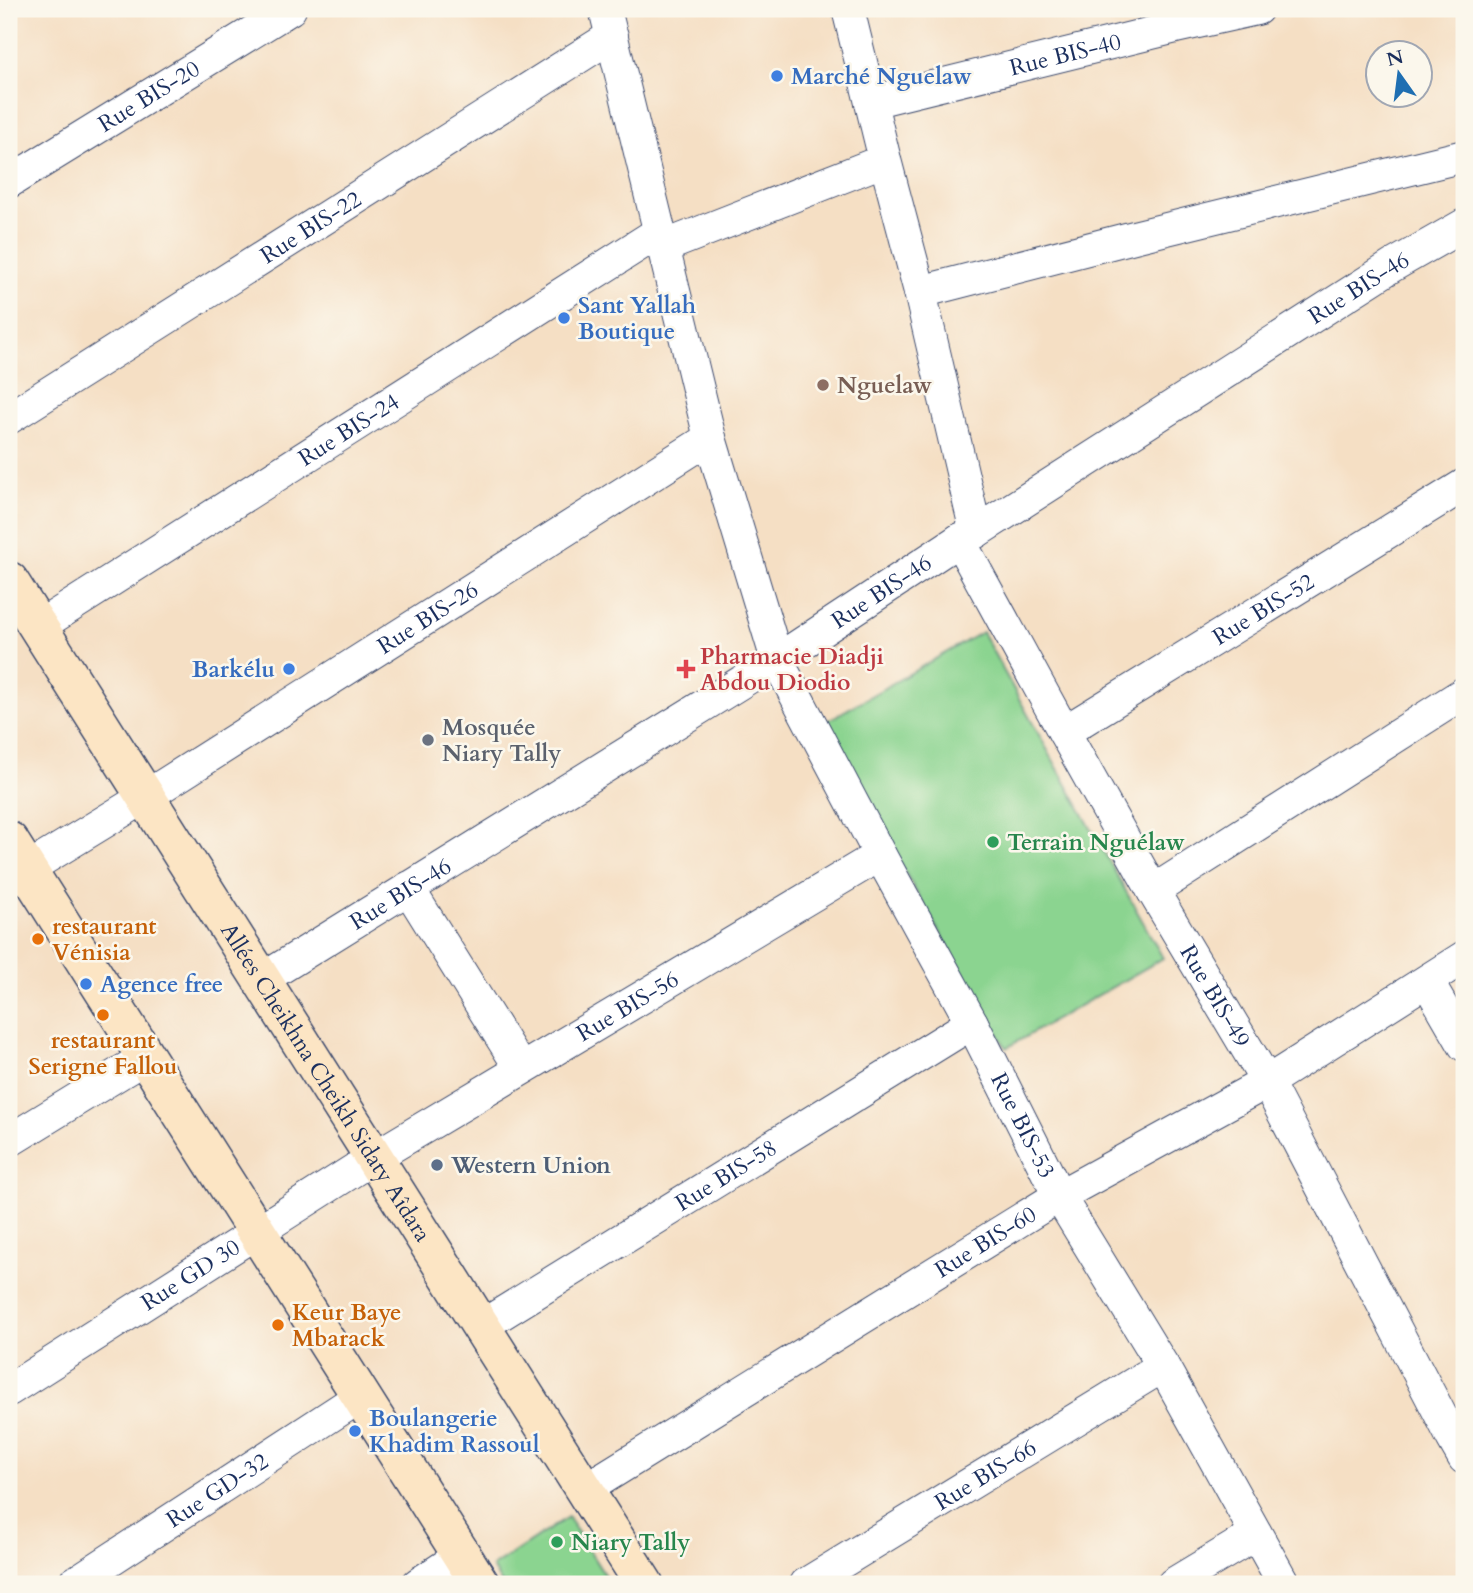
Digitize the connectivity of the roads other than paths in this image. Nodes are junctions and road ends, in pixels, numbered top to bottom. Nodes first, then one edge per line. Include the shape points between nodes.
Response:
1 (290, 9) edge
2 (848, 9) edge
3 (1257, 9) edge
4 (608, 23) edge
5 (871, 102) junction
6 (1464, 156) edge
7 (886, 160) junction
8 (9, 182) edge
9 (1464, 225) edge
10 (661, 240) junction
11 (920, 292) junction
12 (9, 418) edge
13 (710, 438) junction
14 (1464, 485) edge
15 (968, 536) junction
16 (9, 581) edge
17 (38, 627) junction
18 (777, 660) junction
19 (1464, 693) edge
20 (1064, 732) junction
21 (134, 803) junction
22 (880, 855) junction
23 (22, 862) edge
24 (408, 888) junction
25 (1153, 891) junction
26 (1464, 957) edge
27 (261, 980) junction
28 (1427, 981) junction
29 (972, 1023) junction
30 (1464, 1045) edge
31 (146, 1057) junction
32 (521, 1069) junction
33 (1267, 1082) junction
34 (9, 1141) edge
35 (365, 1163) junction
36 (1059, 1196) junction
37 (264, 1228) junction
38 (480, 1327) junction
39 (1163, 1366) junction
40 (9, 1390) edge
41 (361, 1396) junction
42 (1464, 1458) edge
43 (584, 1490) junction
44 (1256, 1534) junction
45 (471, 1570) edge
46 (72, 1584) edge
47 (418, 1584) edge
48 (644, 1584) edge
49 (806, 1584) edge
50 (1173, 1584) edge
51 (1284, 1584) edge

1 - 8 street, Rue BIS-20
2 - 5 street, Rue BIS-49
3 - 5 street, Rue BIS-40
4 - 10 street, Rue BIS-53
4 - 12 street, Rue BIS-22
5 - 7 street, Rue BIS-49
6 - 11 street
7 - 10 street, Rue BIS-24
7 - 11 street, Rue BIS-49
9 - 15 street, Rue BIS-46 via 1392,266
10 - 13 street, Rue BIS-53
10 - 17 street, Rue BIS-24
11 - 15 street, Rue BIS-49
13 - 18 street, Rue BIS-53
13 - 21 street, Rue BIS-26
14 - 20 street, Rue BIS-52
15 - 18 street, Rue BIS-46
15 - 20 street, Rue BIS-49
16 - 17 main road, Allées Cheikhna Cheikh Sidaty Aîdara
17 - 21 main road, Allées Cheikhna Cheikh Sidaty Aîdara
18 - 22 street, Rue BIS-53
18 - 24 street, Rue BIS-46
19 - 25 street
20 - 25 street, Rue BIS-49
21 - 23 street, Rue BIS-26
21 - 27 main road, Allées Cheikhna Cheikh Sidaty Aîdara
22 - 29 street, Rue BIS-53
22 - 32 street, Rue BIS-56
23 - 31 main road
24 - 27 street, Rue BIS-46
24 - 32 street
25 - 33 street, Rue BIS-49
26 - 28 street, Rue BIS-60
27 - 35 main road, Allées Cheikhna Cheikh Sidaty Aîdara
28 - 30 street
28 - 33 street, Rue BIS-60
29 - 36 street, Rue BIS-53
29 - 38 street, Rue BIS-58
31 - 34 street
31 - 37 main road
32 - 35 street, Rue BIS-56
33 - 36 street, Rue BIS-60
33 - 42 street, Rue BIS-49
35 - 37 street, Rue GD 30
35 - 38 main road, Allées Cheikhna Cheikh Sidaty Aîdara
36 - 39 street, Rue BIS-53
36 - 43 street, Rue BIS-60
37 - 40 street, Rue GD 30
37 - 41 main road
38 - 43 main road, Allées Cheikhna Cheikh Sidaty Aîdara
39 - 44 street, Rue BIS-53
39 - 49 street, Rue BIS-66
41 - 45 main road
41 - 46 street, Rue GD-32
43 - 48 main road, Allées Cheikhna Cheikh Sidaty Aîdara
44 - 50 street
44 - 51 street, Rue BIS-53
45 - 47 street

